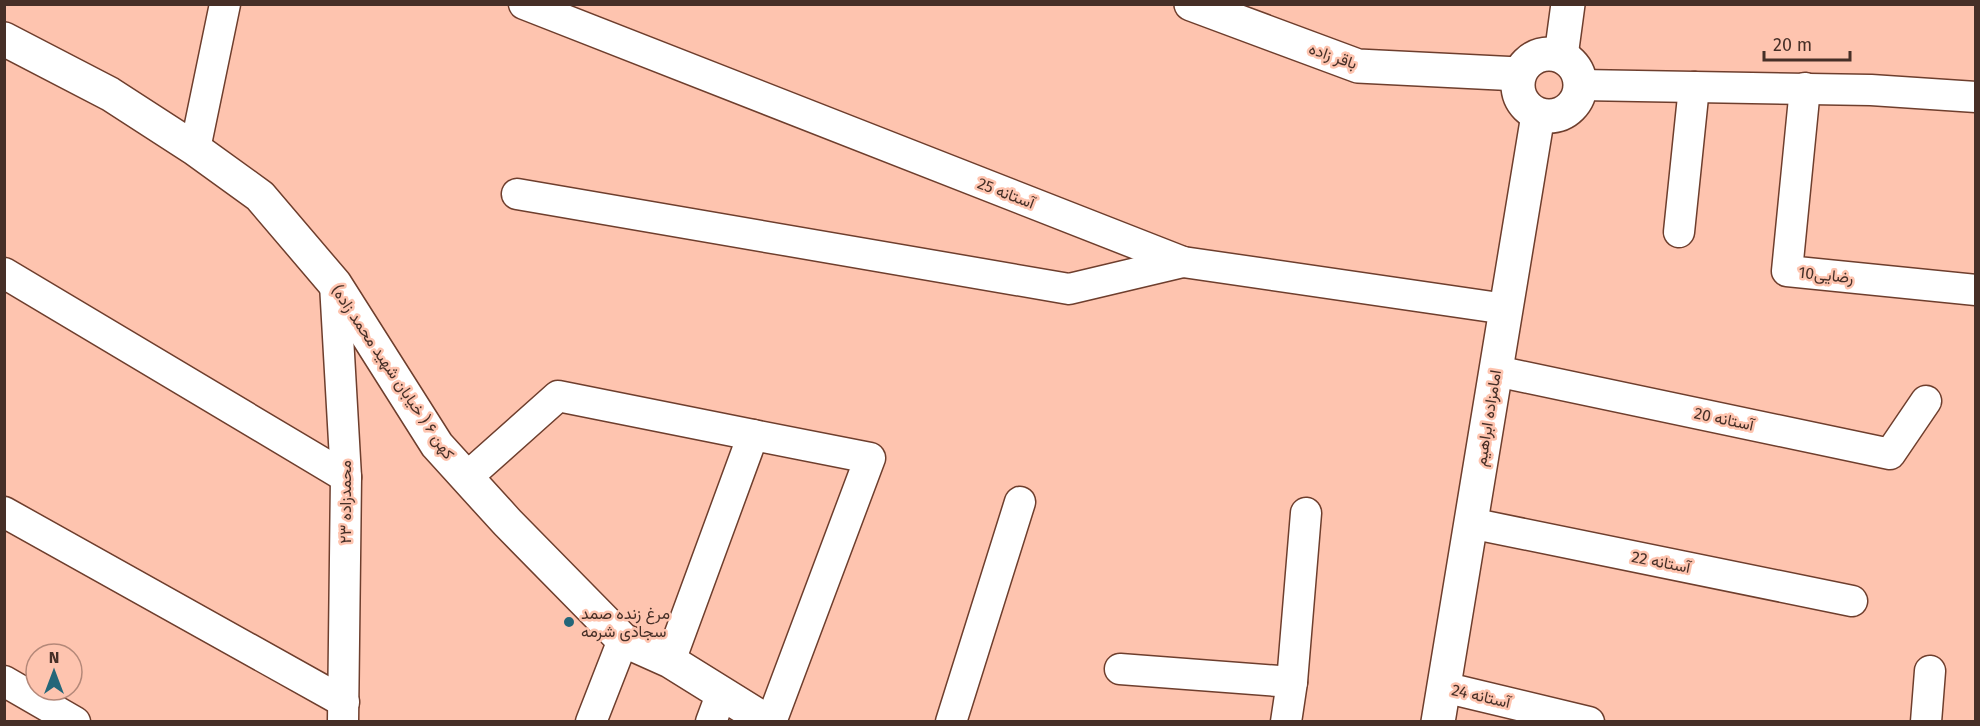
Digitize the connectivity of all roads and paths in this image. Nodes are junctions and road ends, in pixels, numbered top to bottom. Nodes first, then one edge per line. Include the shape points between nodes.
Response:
1 (225, 4) edge
2 (524, 4) edge
3 (1191, 4) edge
4 (1568, 4) edge
5 (1236, 13) edge
6 (4, 39) edge
7 (1561, 56) junction
8 (1519, 74) junction
9 (1581, 85) junction
10 (1694, 87) junction
11 (1805, 88) junction
12 (1976, 97) edge
13 (1538, 115) junction
14 (195, 149) junction
15 (517, 194) dead end
16 (1679, 232) dead end
17 (1183, 262) junction
18 (4, 273) edge
19 (335, 284) junction
20 (1976, 290) edge
21 (1506, 309) junction
22 (1496, 370) junction
23 (1926, 401) dead end
24 (753, 435) junction
25 (346, 477) junction
26 (466, 478) junction
27 (1020, 502) dead end
28 (4, 512) edge
29 (1306, 513) dead end
30 (1470, 523) junction
31 (1852, 601) dead end
32 (623, 640) junction
33 (670, 661) junction
34 (1120, 669) dead end
35 (1930, 671) dead end
36 (4, 681) edge
37 (1292, 682) junction
38 (1443, 687) junction
39 (716, 708) edge
40 (344, 712) edge
41 (75, 722) edge
42 (591, 722) edge
43 (769, 722) edge
44 (951, 722) edge
45 (1286, 722) edge
46 (1437, 722) edge
47 (1589, 722) edge
48 (1926, 722) edge

1 - 14 street
2 - 17 street, آستانه 25
3 - 5 street, باقر زاده
4 - 7 street
5 - 8 street, باقر زاده via 1358,66
6 - 14 street, کهن ۶ ( خیابان شهید محمد زاده) via 110,94
7 - 8 street via 1531,59
7 - 9 street via 1575,68
8 - 13 street via 1518,94 1522,103
9 - 10 street
9 - 13 street via 1567,111 1558,116
10 - 11 street
10 - 16 street
11 - 12 street
11 - 20 street, رضایی10 via 1787,271
13 - 21 street, امامزاده ابراهیم
14 - 19 street, کهن ۶ ( خیابان شهید محمد زاده) via 260,196
15 - 17 street via 1069,289
17 - 21 street, آستانه 25
18 - 25 street
19 - 25 street, محمدزاده ۲۳
19 - 26 street, کهن ۶ ( خیابان شهید محمد زاده) via 437,445
21 - 22 street, امامزاده ابراهیم
22 - 23 street, آستانه 20 via 1890,454
22 - 30 street, امامزاده ابراهیم
24 - 26 street via 558,396
24 - 33 street
24 - 43 street via 870,458
25 - 40 street, محمدزاده ۲۳
26 - 32 street, کهن ۶ ( خیابان شهید محمد زاده)
27 - 44 street
28 - 40 street
29 - 37 street
30 - 31 street, آستانه 22
30 - 38 street, امامزاده ابراهیم
32 - 33 street, کهن ۶ ( خیابان شهید محمد زاده)
32 - 42 street
33 - 39 street, کهن ۶ ( خیابان شهید محمد زاده)
34 - 37 street
35 - 48 street
36 - 41 street
37 - 45 street
38 - 46 street, امامزاده ابراهیم
38 - 47 street, آستانه 24
39 - 43 street, کهن ۶ ( خیابان شهید محمد زاده)

